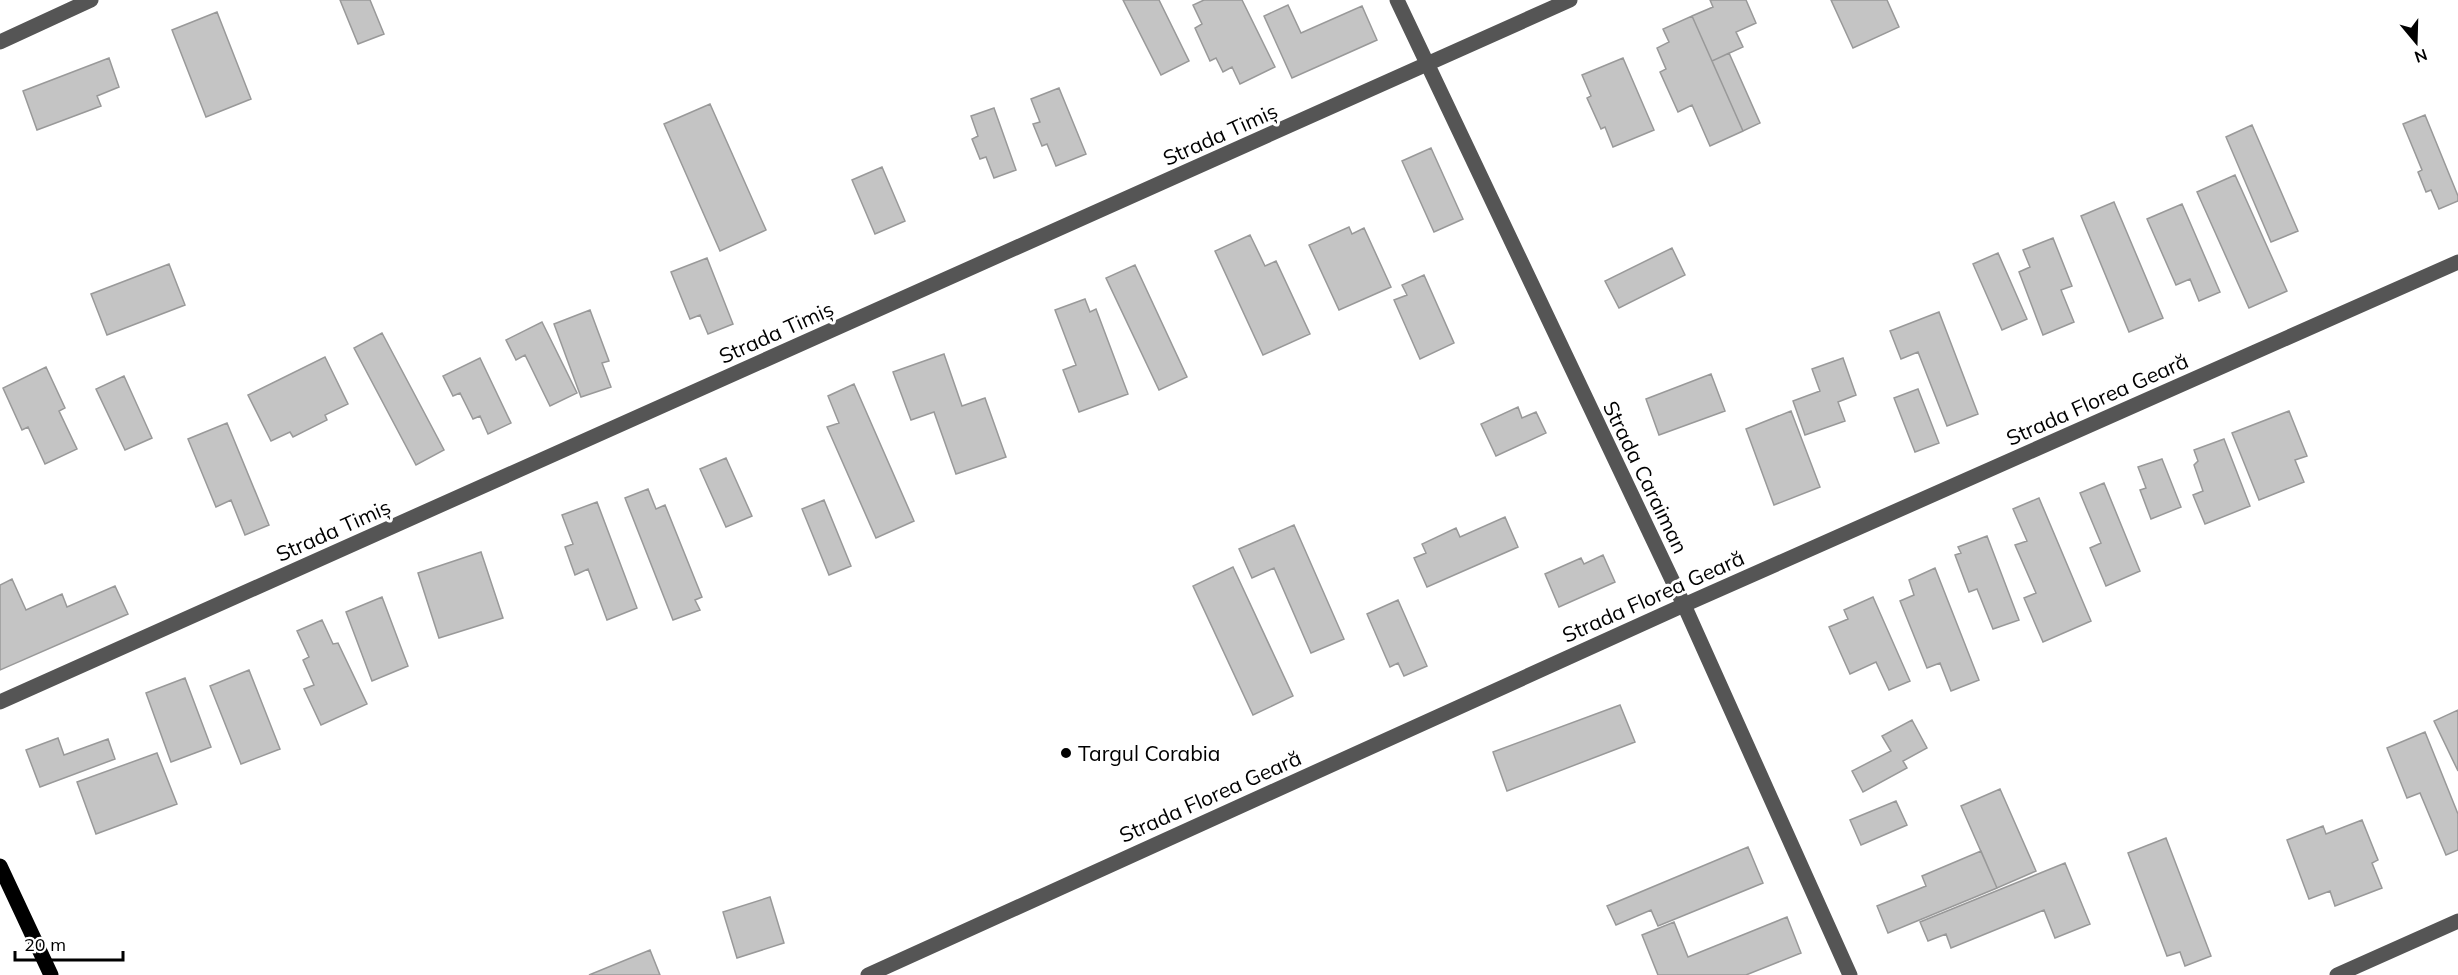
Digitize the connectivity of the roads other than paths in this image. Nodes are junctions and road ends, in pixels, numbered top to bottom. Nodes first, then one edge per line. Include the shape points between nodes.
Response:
1 (91, 0) edge
2 (1397, 0) edge
3 (1570, 0) edge
4 (0, 42) edge
5 (1426, 65) junction
6 (2458, 262) edge
7 (1684, 605) junction
8 (0, 702) edge
9 (0, 866) edge
10 (2458, 921) edge
11 (51, 975) edge
12 (868, 975) edge
13 (1850, 975) edge
14 (2337, 975) edge

1 - 4 street
2 - 5 street, Strada Caraiman
3 - 5 street, Strada Timiș
5 - 7 street, Strada Caraiman
5 - 8 street, Strada Timiș
6 - 7 street, Strada Florea Geară
7 - 12 street, Strada Florea Geară
7 - 13 street, Strada Caraiman
9 - 11 main road
10 - 14 street

